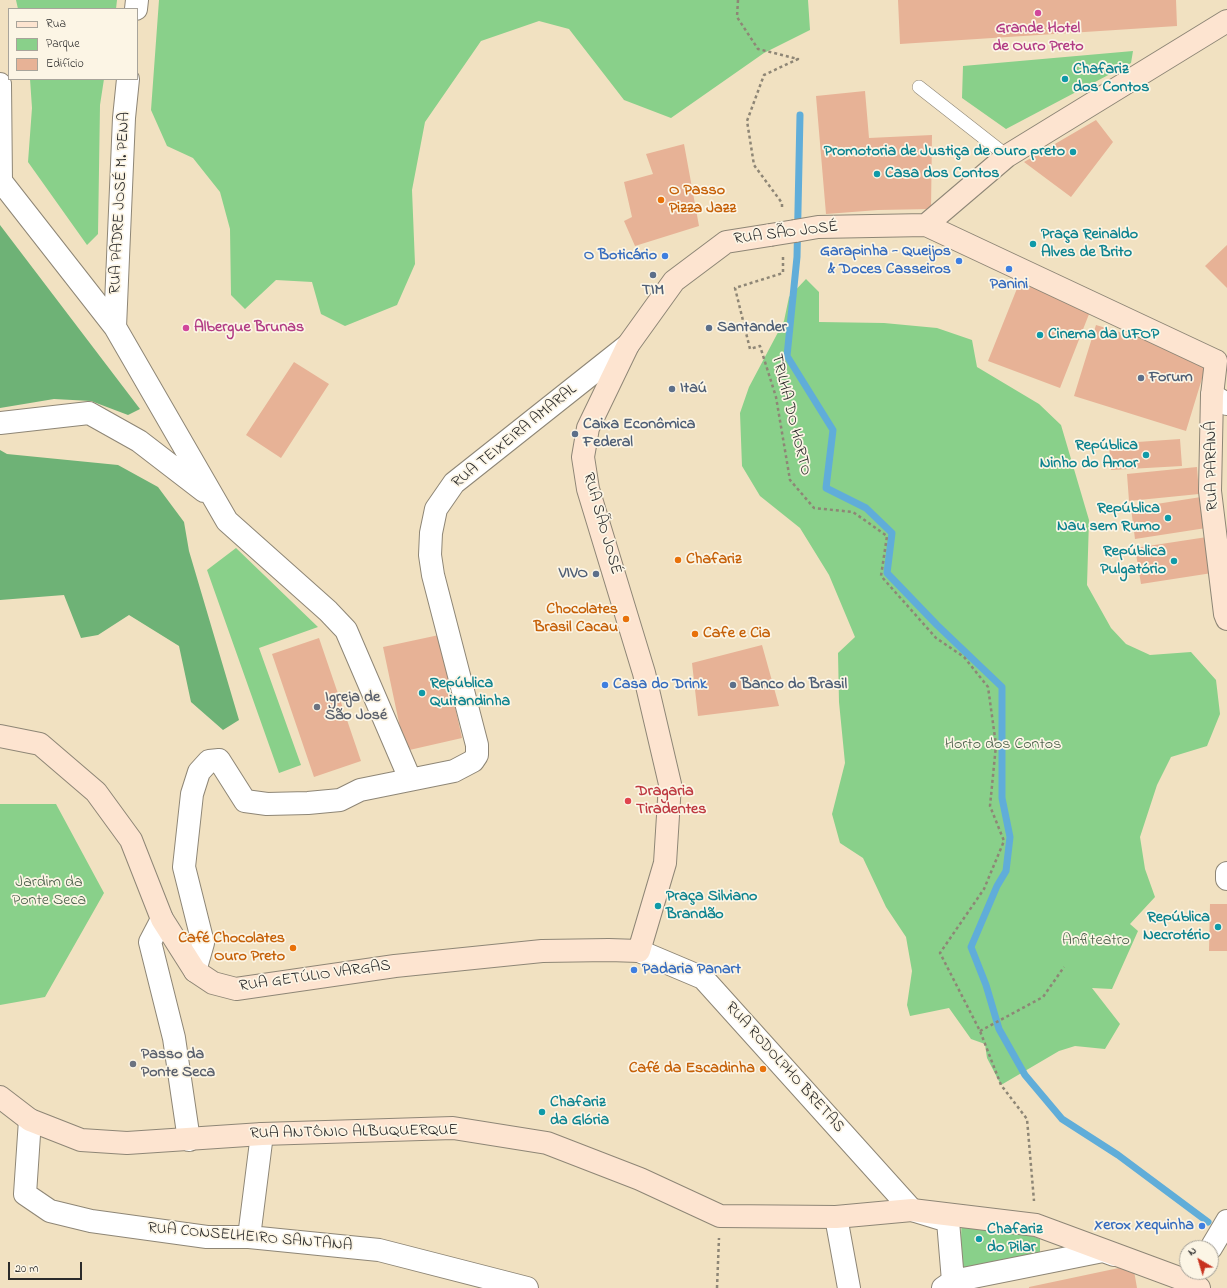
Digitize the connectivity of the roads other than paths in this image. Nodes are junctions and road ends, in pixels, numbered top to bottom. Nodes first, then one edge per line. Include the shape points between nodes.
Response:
1 (1227, 21) edge
2 (128, 80) edge
3 (0, 84) edge
4 (919, 87) dead end
5 (1007, 156) junction
6 (1, 181) edge
7 (926, 226) junction
8 (115, 327) junction
9 (628, 345) junction
10 (1222, 357) edge
11 (1219, 399) edge
12 (0, 423) edge
13 (212, 497) junction
14 (1227, 620) edge
15 (0, 736) edge
16 (410, 779) junction
17 (1227, 873) edge
18 (1227, 879) edge
19 (162, 919) junction
20 (639, 951) junction
21 (195, 971) junction
22 (0, 1097) edge
23 (30, 1120) junction
24 (262, 1134) junction
25 (189, 1140) junction
26 (912, 1210) junction
27 (836, 1217) junction
28 (1227, 1221) edge
29 (249, 1237) junction
30 (1216, 1240) edge
31 (1120, 1257) junction
32 (1193, 1282) edge
33 (948, 1284) edge
34 (527, 1288) edge
35 (849, 1288) edge

1 - 5 street
2 - 8 street, RUA PADRE JOSÉ M. PENA
3 - 6 street
4 - 5 lane
5 - 7 street
6 - 8 street
7 - 9 street, RUA SÃO JOSÉ, bridge via 814,228 726,242 674,281
7 - 10 street
8 - 13 street
9 - 16 street, RUA TEIXEIRA AMARAL via 454,483 436,509 431,533 430,555 433,575 477,755 465,766 454,771
9 - 20 street, RUA SÃO JOSÉ via 588,428 583,457 588,489 644,673 670,784 665,863
10 - 11 street, RUA PARANÁ
11 - 14 street, RUA PARANÁ via 1210,491
12 - 13 street via 89,413 139,441
13 - 16 street via 227,521 346,630
15 - 19 street, RUA GETÚLIO VARGAS via 40,744 96,792 131,840
16 - 21 street via 360,790 340,800 257,803 245,801 219,760 209,761 199,772 192,794 184,867 203,943
17 - 18 street
19 - 21 street, RUA GETÚLIO VARGAS
19 - 25 street via 150,942 174,1038
20 - 21 street, RUA GETÚLIO VARGAS via 542,951 394,966 236,989 213,983
20 - 26 street, RUA RODOLPHO BRETAS via 703,978
22 - 23 street, RUA ANTÔNIO ALBUQUERQUE
23 - 25 street, RUA ANTÔNIO ALBUQUERQUE via 81,1140 127,1143
23 - 29 street, RUA CONSELHEIRO SANTANA via 25,1194 50,1211 91,1221 207,1237
24 - 25 street, RUA ANTÔNIO ALBUQUERQUE
24 - 27 street, RUA ANTÔNIO ALBUQUERQUE via 453,1128 547,1143 640,1179 720,1216
24 - 29 street
26 - 27 street, RUA ANTÔNIO ALBUQUERQUE
26 - 31 street, RUA ANTÔNIO ALBUQUERQUE via 1036,1225
26 - 33 street via 948,1221
27 - 35 street
28 - 30 street
29 - 34 street, RUA CONSELHEIRO SANTANA via 379,1250
31 - 32 street, RUA ANTÔNIO ALBUQUERQUE
31 - 33 street via 1103,1251

